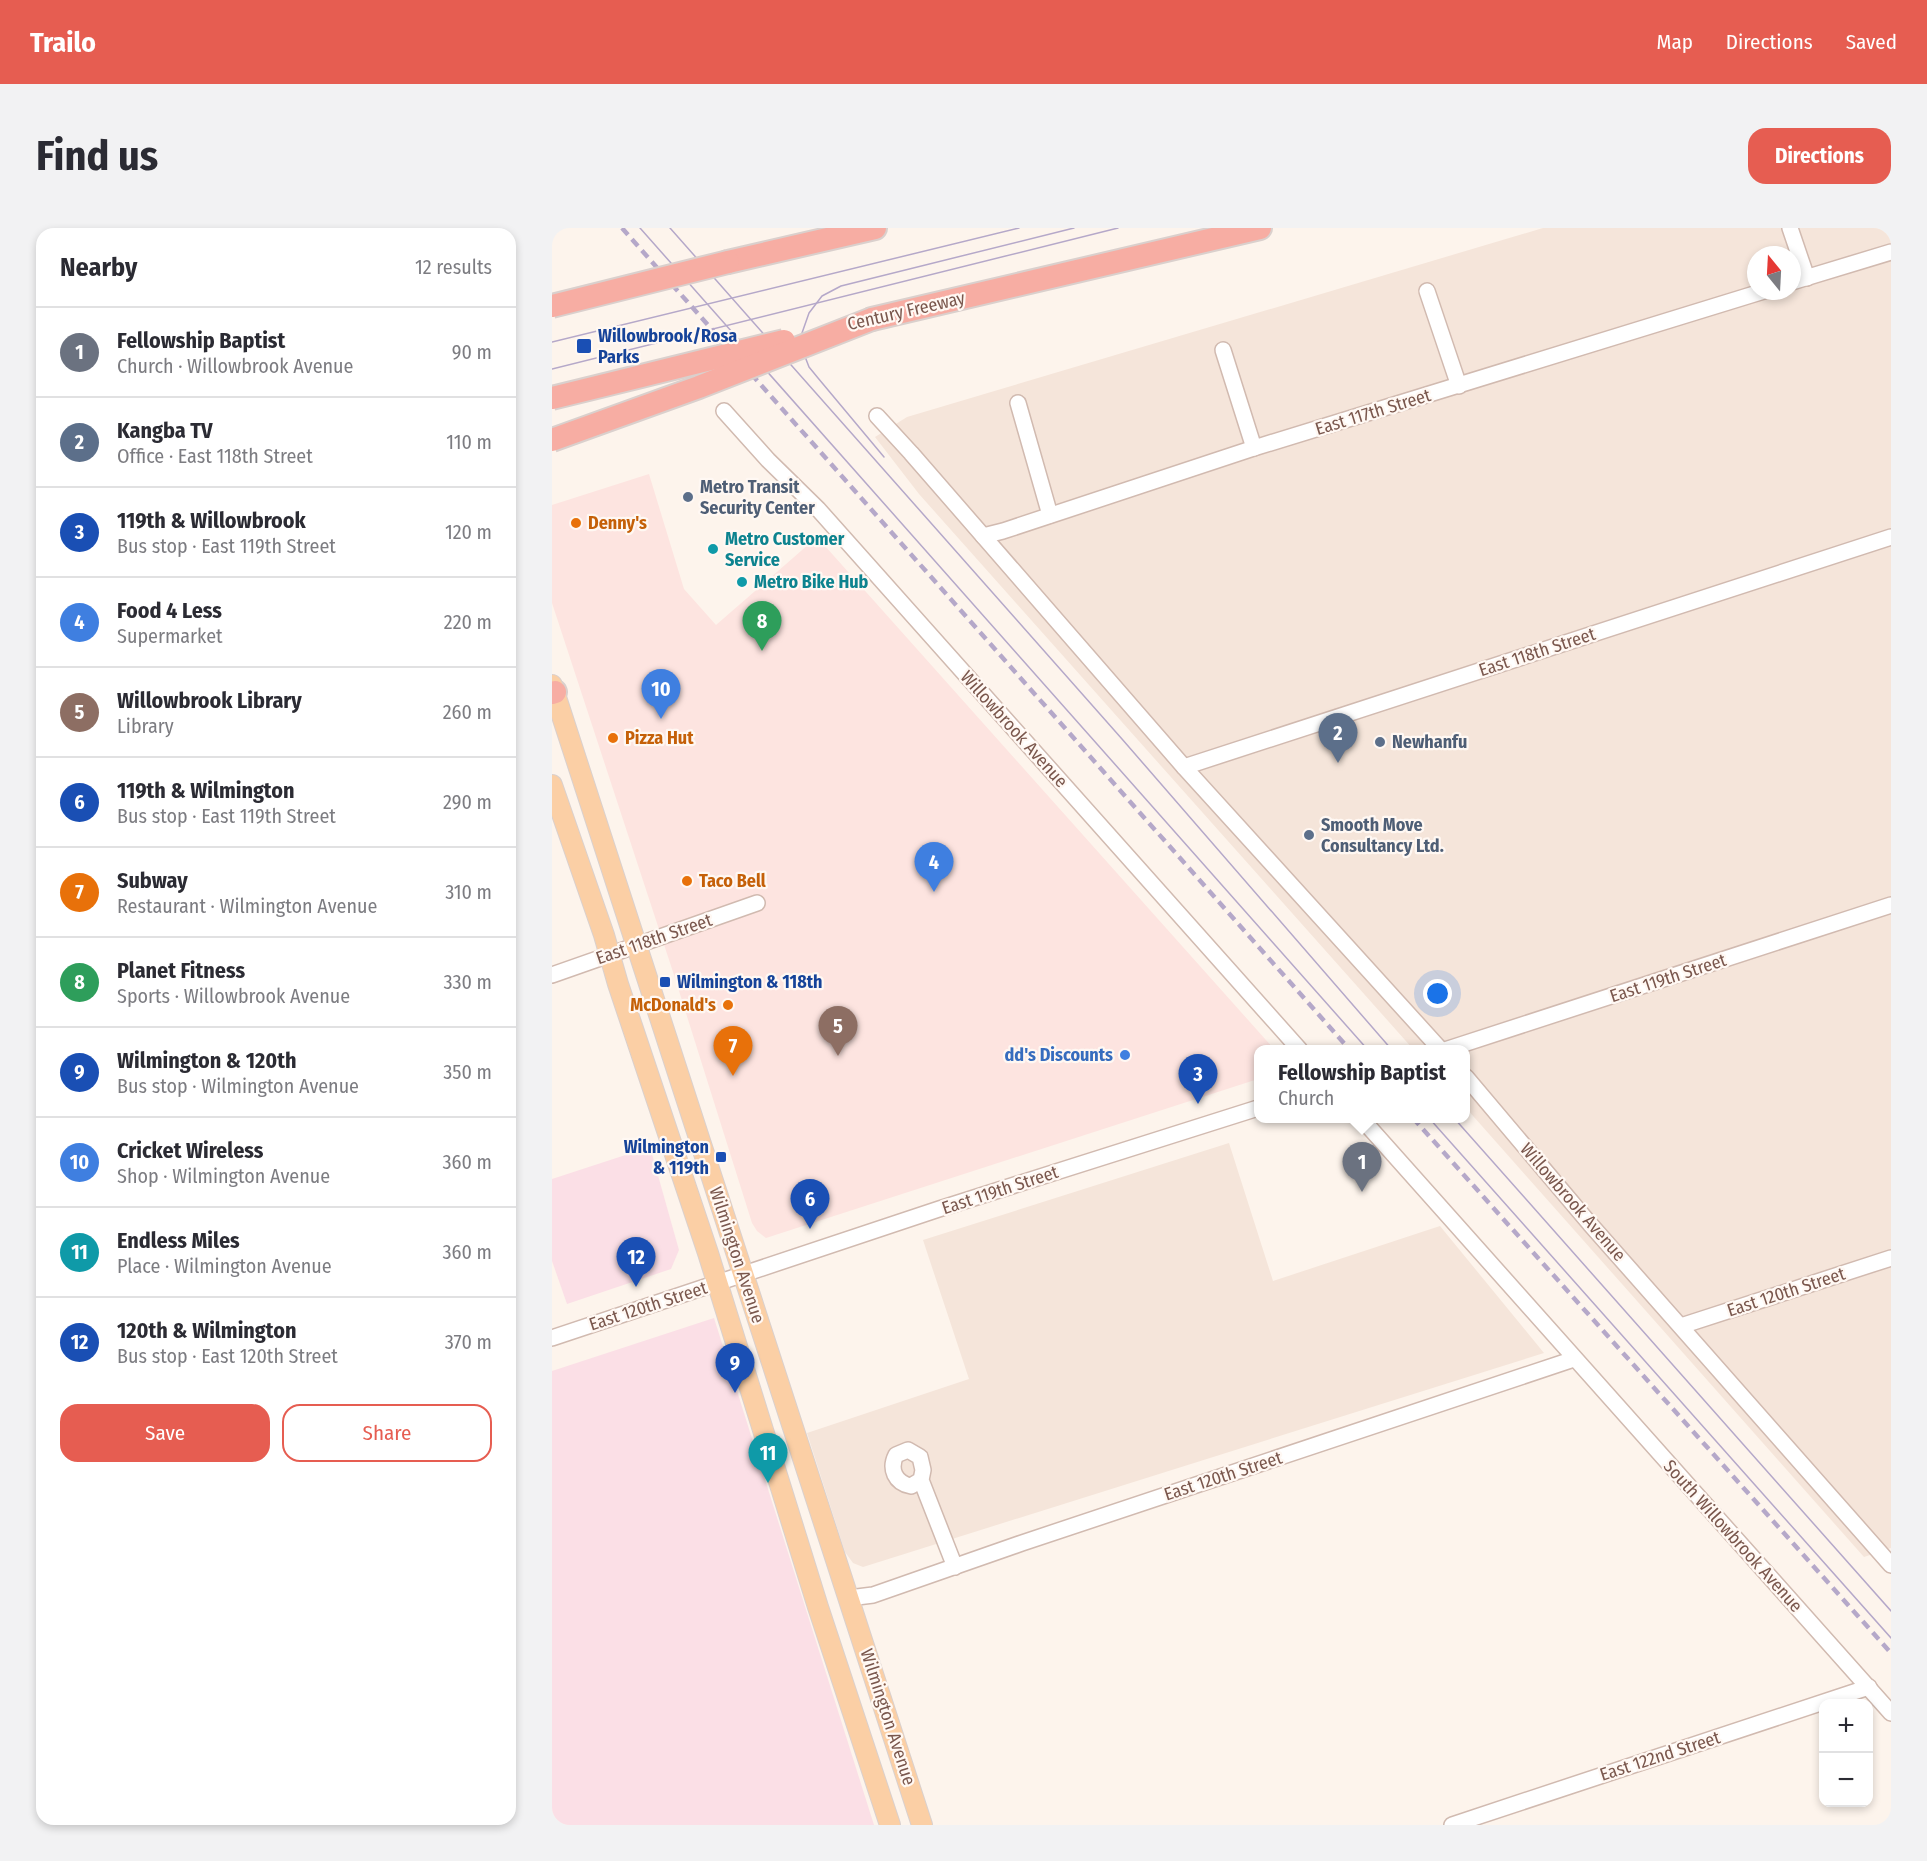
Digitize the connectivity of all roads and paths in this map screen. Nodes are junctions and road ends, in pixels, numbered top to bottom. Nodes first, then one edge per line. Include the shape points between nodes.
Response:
1 (875, 228) edge
2 (1260, 228) edge
3 (1790, 228) edge
4 (802, 235) edge
5 (1891, 252) edge
6 (1807, 278) junction
7 (1801, 280) edge
8 (1427, 291) dead end
9 (1747, 296) edge
10 (552, 306) edge
11 (872, 319) junction
12 (1223, 350) dead end
13 (1458, 386) junction
14 (552, 398) edge
15 (1018, 403) dead end
16 (724, 411) dead end
17 (877, 416) dead end
18 (552, 440) edge
19 (1254, 448) junction
20 (1050, 515) junction
21 (983, 536) junction
22 (1891, 537) edge
23 (553, 690) edge
24 (1184, 766) junction
25 (552, 785) edge
26 (757, 903) dead end
27 (1891, 905) edge
28 (637, 945) junction
29 (610, 954) junction
30 (552, 975) edge
31 (1296, 1045) edge
32 (1438, 1045) edge
33 (1458, 1045) edge
34 (1470, 1082) edge
35 (1254, 1109) edge
36 (1365, 1123) edge
37 (1891, 1258) edge
38 (743, 1274) junction
39 (718, 1282) junction
40 (1681, 1326) junction
41 (552, 1338) edge
42 (1574, 1359) junction
43 (921, 1480) dead end
44 (1890, 1563) edge
45 (955, 1567) junction
46 (852, 1607) junction
47 (1869, 1687) junction
48 (1891, 1713) edge
49 (890, 1825) edge
50 (922, 1825) edge
51 (1452, 1825) edge

1 - 4 highway
2 - 11 highway, Century Freeway
3 - 6 street
4 - 10 highway, bridge via 728,262
5 - 6 street
6 - 7 street
8 - 13 street
9 - 13 street, East 117th Street
11 - 14 highway, Century Freeway, bridge
11 - 18 highway, bridge
12 - 19 street
13 - 19 street, East 117th Street
15 - 20 street
16 - 31 street, Willowbrook Avenue via 818,509
17 - 21 street
19 - 20 street, East 117th Street
20 - 21 street, East 117th Street
21 - 24 street
22 - 24 street, East 118th Street
23 - 28 main road, Wilmington Avenue
24 - 32 street
25 - 29 main road, Wilmington Avenue
26 - 28 street, East 118th Street
27 - 33 street, East 119th Street
28 - 29 street, East 118th Street
28 - 38 main road, Wilmington Avenue
29 - 30 street, East 118th Street
29 - 39 main road, Wilmington Avenue
34 - 40 street, Willowbrook Avenue
35 - 38 street, East 119th Street
36 - 42 street
37 - 40 street, East 120th Street
38 - 39 street, East 120th Street
38 - 46 main road, Wilmington Avenue
39 - 41 street, East 120th Street
39 - 49 main road, Wilmington Avenue
40 - 44 street
42 - 45 street, East 120th Street
42 - 47 street, South Willowbrook Avenue
43 - 45 street
45 - 46 street, East 120th Street via 873,1595
46 - 50 main road, Wilmington Avenue
47 - 48 street, South Willowbrook Avenue
47 - 51 street, East 122nd Street

